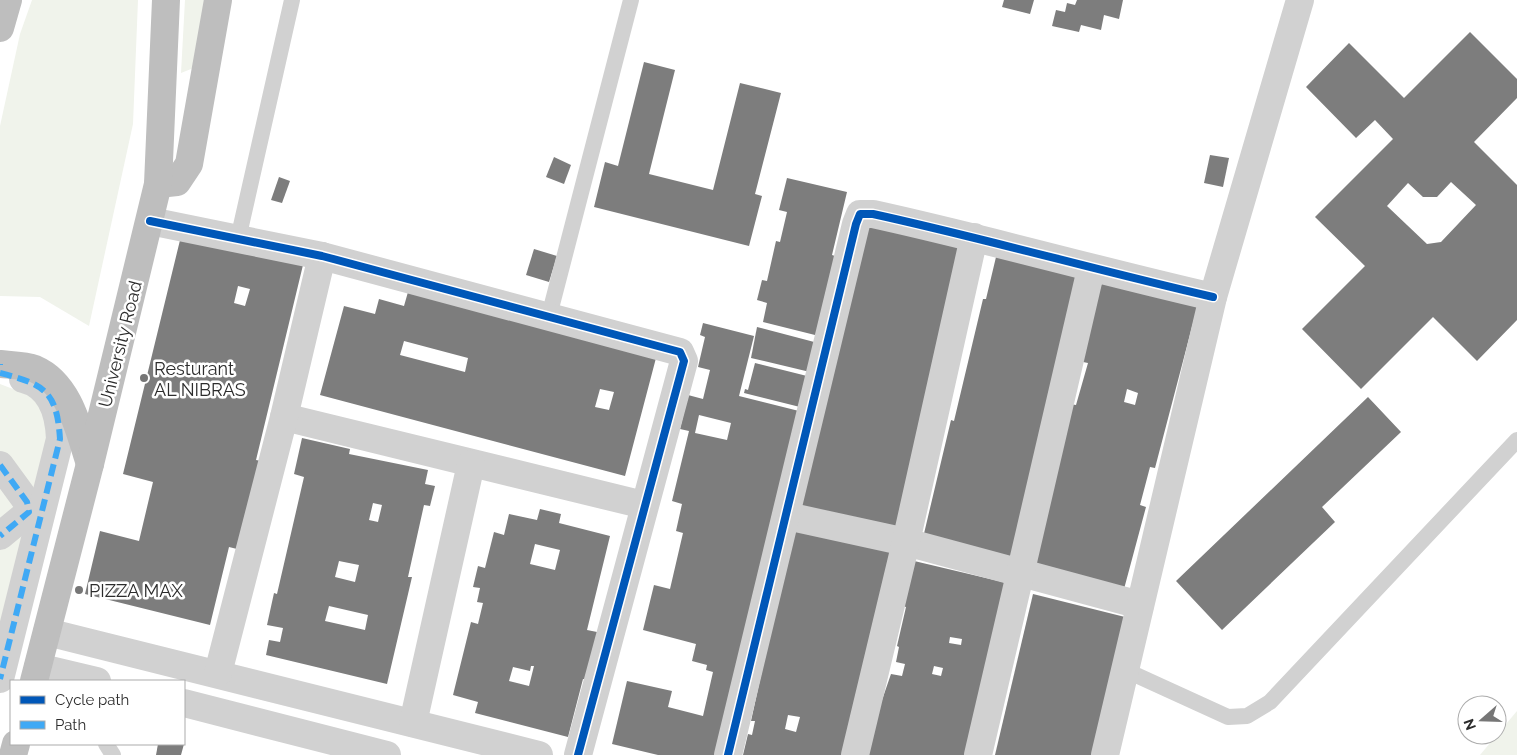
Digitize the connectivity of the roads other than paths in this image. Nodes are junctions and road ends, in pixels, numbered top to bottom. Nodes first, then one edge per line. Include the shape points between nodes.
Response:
1 (8, 0) edge
2 (166, 0) edge
3 (218, 0) edge
4 (292, 0) edge
5 (631, 0) edge
6 (1300, 0) edge
7 (0, 28) edge
8 (158, 184) junction
9 (150, 222) junction
10 (974, 236) junction
11 (238, 239) junction
12 (322, 256) junction
13 (1091, 269) junction
14 (1213, 297) junction
15 (549, 316) junction
16 (0, 364) edge
17 (0, 373) edge
18 (284, 417) junction
19 (1516, 443) edge
20 (90, 464) junction
21 (471, 464) junction
22 (0, 465) edge
23 (644, 504) junction
24 (35, 515) junction
25 (787, 516) junction
26 (0, 536) edge
27 (906, 542) junction
28 (1022, 573) junction
29 (1140, 605) junction
30 (47, 632) junction
31 (1125, 670) junction
32 (218, 673) junction
33 (36, 674) edge
34 (0, 679) edge
35 (88, 680) edge
36 (185, 703) edge
37 (413, 723) junction
38 (387, 755) edge
39 (539, 755) edge
40 (578, 755) edge
41 (728, 755) edge
42 (855, 755) edge
43 (978, 755) edge
44 (1105, 755) edge

1 - 7 highway
2 - 8 highway, University Road
3 - 8 highway via 189,164 177,182
4 - 11 lane
5 - 15 lane
6 - 14 street
8 - 9 highway, University Road
9 - 11 street
9 - 20 highway, University Road
10 - 13 street
10 - 25 street via 860,214
10 - 27 street
11 - 12 street
12 - 15 street
12 - 18 street
13 - 14 street
13 - 28 street
14 - 29 street
15 - 23 street via 676,350 683,357
16 - 20 highway via 35,369 60,388
17 - 24 street via 30,380 42,387 59,420 60,439
18 - 21 street
18 - 32 street
19 - 31 lane via 1270,702 1247,716 1228,717
20 - 30 highway, University Road
21 - 23 street
21 - 37 street
22 - 24 street
23 - 40 street
24 - 26 street
24 - 34 street
25 - 27 street
25 - 41 street
27 - 28 street
27 - 42 street
28 - 29 street
28 - 43 street
29 - 31 street
30 - 32 street
30 - 33 highway, University Road
31 - 44 street
32 - 37 street
33 - 35 street
36 - 38 street
37 - 39 street

